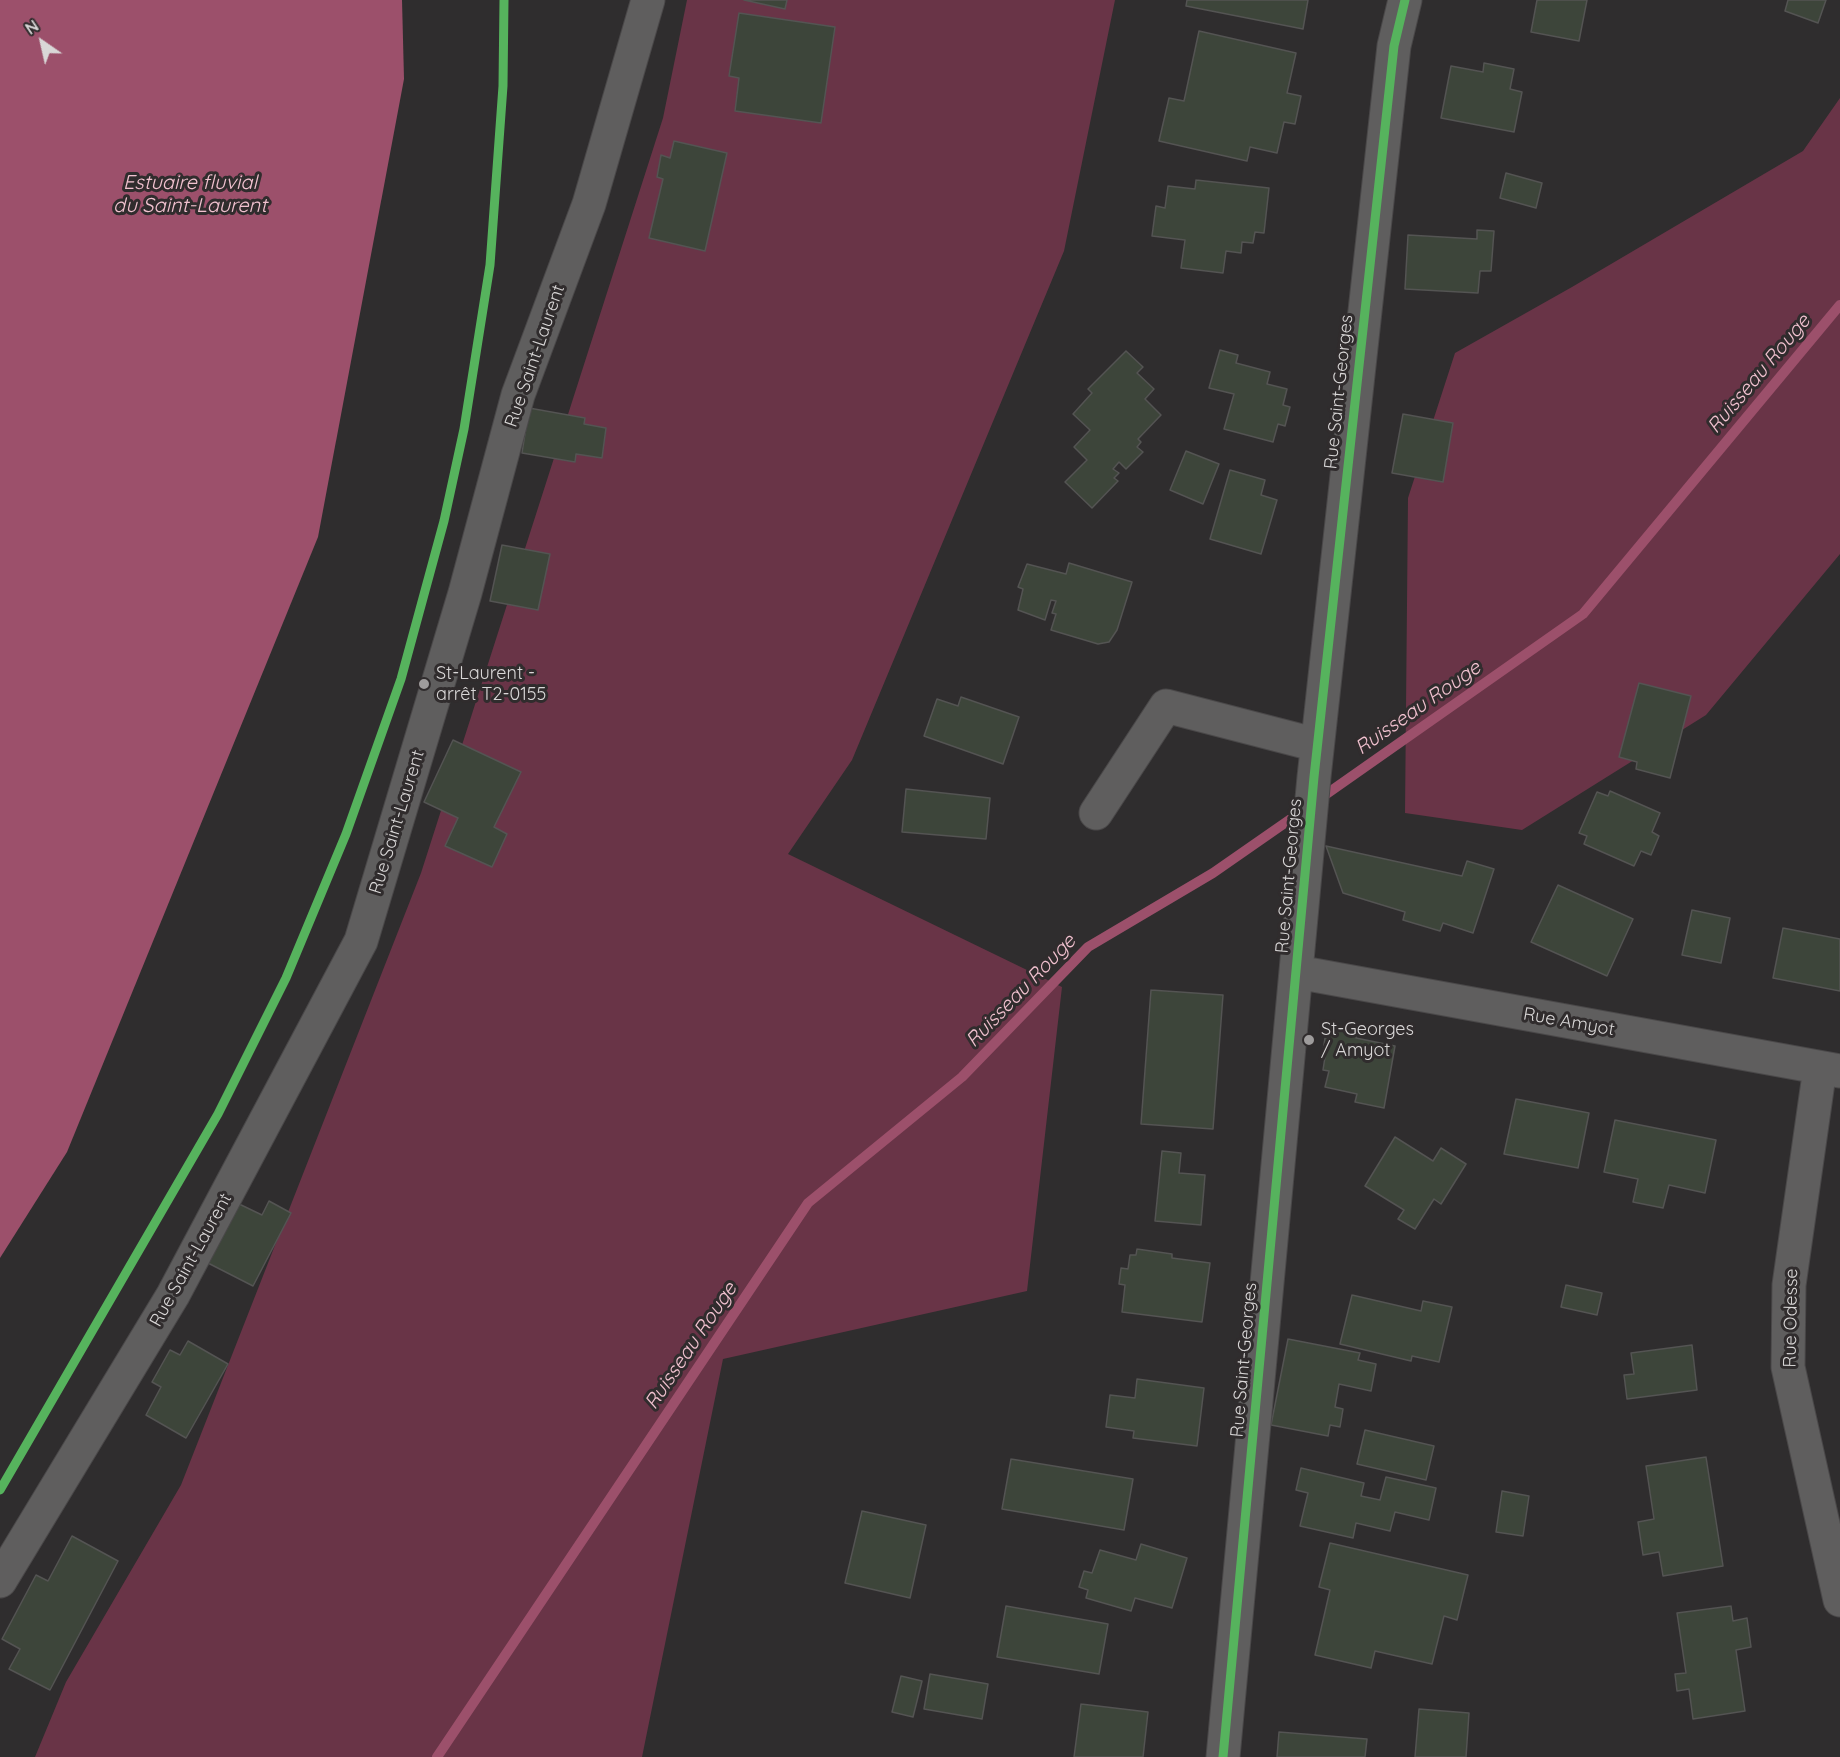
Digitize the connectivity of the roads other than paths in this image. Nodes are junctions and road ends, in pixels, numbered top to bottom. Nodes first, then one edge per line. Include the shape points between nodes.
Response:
1 (648, 0) edge
2 (1405, 0) edge
3 (1317, 745) junction
4 (1096, 813) dead end
5 (1297, 972) junction
6 (1830, 1070) edge
7 (0, 1581) edge
8 (1840, 1600) edge
9 (1223, 1757) edge

1 - 7 street, Rue Saint-Laurent via 589,204 518,395 465,593 361,941 173,1295
2 - 3 street, Rue Saint-Georges via 1394,46
3 - 4 street via 1166,706
3 - 5 street, Rue Saint-Georges
5 - 6 street, Rue Amyot
5 - 9 street, Rue Saint-Georges
6 - 8 street, Rue Odesse via 1789,1285 1788,1367

